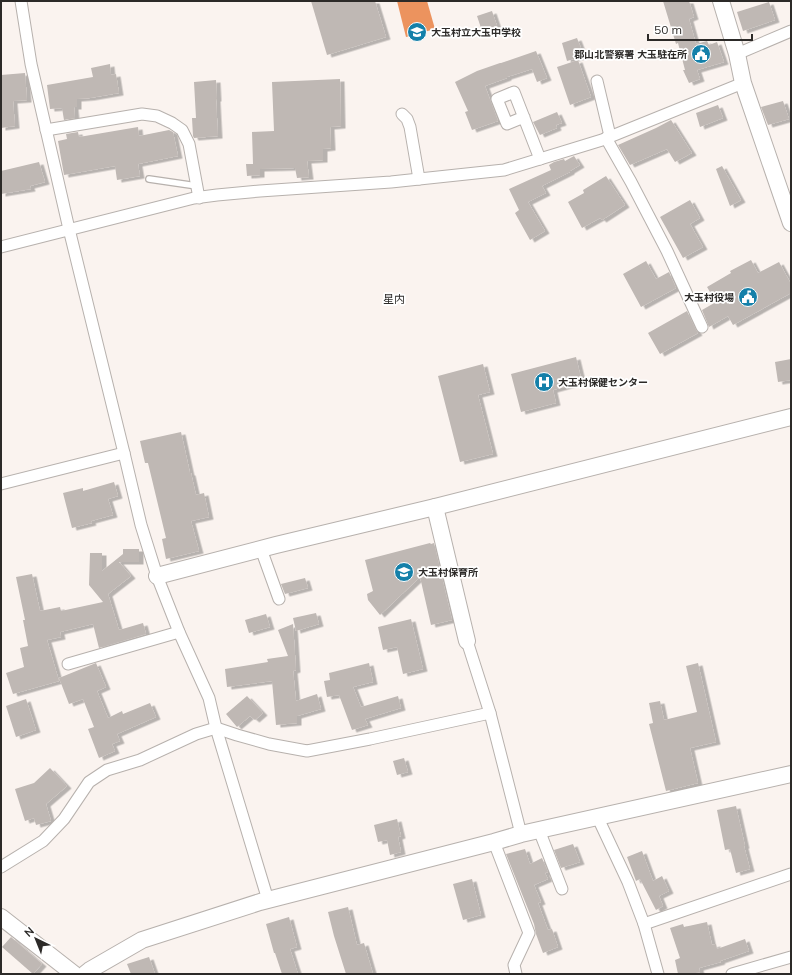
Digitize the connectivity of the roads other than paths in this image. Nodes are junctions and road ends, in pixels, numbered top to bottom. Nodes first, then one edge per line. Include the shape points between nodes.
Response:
1 (21, 1) edge
2 (721, 1) edge
3 (791, 31) edge
4 (737, 54) junction
5 (597, 81) dead end
6 (743, 84) junction
7 (402, 114) dead end
8 (524, 117) dead end
9 (46, 130) junction
10 (608, 137) junction
11 (540, 159) junction
12 (149, 179) dead end
13 (419, 179) junction
14 (197, 186) junction
15 (199, 198) junction
16 (791, 223) edge
17 (69, 229) junction
18 (1, 247) edge
19 (702, 327) dead end
20 (791, 417) edge
21 (124, 453) junction
22 (1, 484) edge
23 (435, 507) junction
24 (261, 549) junction
25 (157, 576) junction
26 (279, 599) dead end
27 (179, 632) junction
28 (467, 641) joint
29 (68, 664) dead end
30 (490, 713) junction
31 (216, 728) junction
32 (791, 774) edge
33 (597, 816) junction
34 (539, 830) junction
35 (521, 834) junction
36 (494, 842) junction
37 (1, 867) edge
38 (791, 874) edge
39 (562, 889) dead end
40 (268, 900) junction
41 (1, 917) edge
42 (644, 924) junction
43 (791, 957) edge
44 (74, 974) edge
45 (85, 974) edge
46 (516, 974) edge
47 (658, 974) edge
48 (732, 974) edge

1 - 9 street via 30,64
2 - 4 street
3 - 4 street
4 - 6 street
5 - 10 street
6 - 10 street
6 - 16 street
7 - 13 street via 410,127
8 - 11 street
9 - 14 street via 142,114 157,116 182,130 189,144
9 - 17 street
10 - 11 street
10 - 19 street via 668,251
11 - 13 street via 504,170
12 - 14 lane
13 - 15 street
14 - 15 street
15 - 17 street
17 - 18 street
17 - 21 street
20 - 23 street
21 - 22 street
21 - 25 street via 141,525
23 - 24 street
23 - 28 street
24 - 25 street
24 - 26 street
25 - 27 street
27 - 29 street
27 - 31 street via 209,698
28 - 30 street
30 - 31 street via 306,751 269,744
30 - 35 street
31 - 37 street via 196,734 140,760 107,770 89,782 64,819 43,841
31 - 40 street
32 - 33 street
33 - 34 street
33 - 42 street via 628,882
34 - 35 street
34 - 39 street
35 - 36 street
36 - 40 street
36 - 46 street via 529,933 514,965
38 - 42 street
40 - 45 street via 142,940
41 - 44 street
42 - 47 street
43 - 48 street

